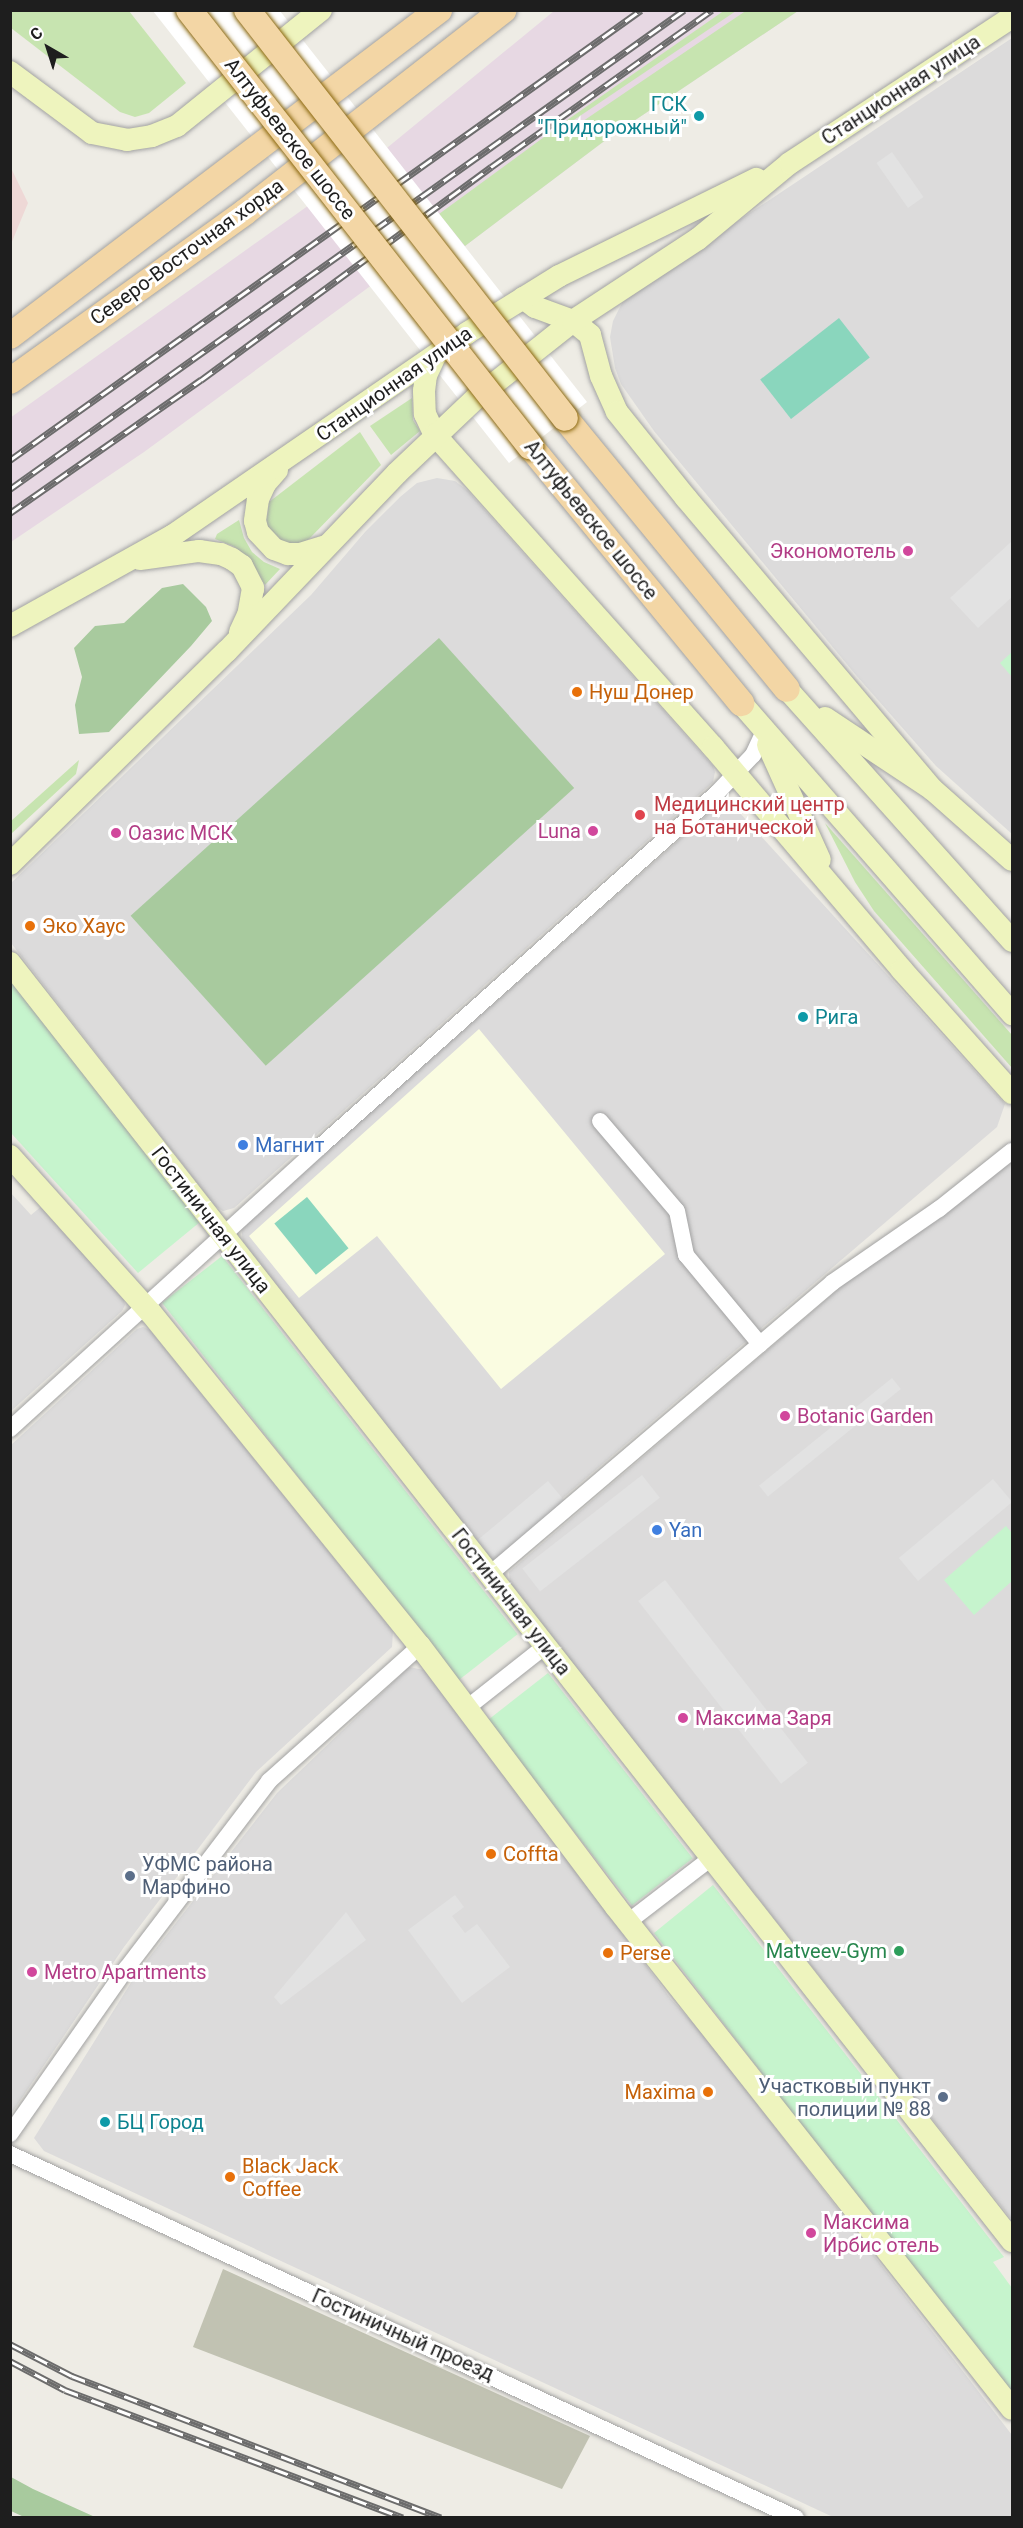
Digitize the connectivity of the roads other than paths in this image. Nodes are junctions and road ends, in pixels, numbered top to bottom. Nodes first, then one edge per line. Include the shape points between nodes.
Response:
1 (189, 10) edge
2 (248, 10) edge
3 (321, 10) edge
4 (439, 10) edge
5 (504, 10) edge
6 (1012, 17) edge
7 (10, 72) edge
8 (790, 163) junction
9 (524, 298) junction
10 (573, 321) junction
11 (10, 336) edge
12 (435, 356) junction
13 (10, 381) edge
14 (435, 435) junction
15 (290, 456) junction
16 (328, 546) junction
17 (130, 561) junction
18 (10, 626) edge
19 (227, 651) junction
20 (845, 684) junction
21 (787, 689) junction
22 (741, 703) junction
23 (762, 735) junction
24 (872, 749) junction
25 (735, 774) junction
26 (932, 789) junction
27 (919, 834) junction
28 (1012, 860) edge
29 (10, 864) edge
30 (845, 903) junction
31 (1012, 940) edge
32 (10, 963) edge
33 (1012, 1014) edge
34 (1012, 1093) edge
35 (600, 1121) dead end
36 (1012, 1151) edge
37 (10, 1156) edge
38 (223, 1235) junction
39 (146, 1306) junction
40 (760, 1344) junction
41 (10, 1429) edge
42 (490, 1574) junction
43 (420, 1646) junction
44 (544, 1647) junction
45 (468, 1707) junction
46 (711, 1858) junction
47 (628, 1922) junction
48 (10, 2134) edge
49 (10, 2154) edge
50 (1012, 2241) edge
51 (1012, 2409) edge
52 (796, 2517) edge

1 - 22 main road, Алтуфьевское шоссе, bridge via 530,446
2 - 21 main road, bridge via 565,418
3 - 7 main road via 177,126 152,136 127,140 92,133
4 - 11 main road, Северо-Восточная хорда
5 - 13 main road, Северо-Восточная хорда via 245,212
6 - 8 main road, Станционная улица
8 - 9 main road, Станционная улица via 587,261
8 - 10 main road, Станционная улица via 698,239
9 - 10 main road via 535,307
9 - 12 main road, Станционная улица
10 - 14 main road, Станционная улица
10 - 20 main road via 590,335 601,376 617,412
12 - 14 main road via 424,391 425,414
12 - 15 main road, Станционная улица
14 - 16 main road, Станционная улица
14 - 25 main road
15 - 16 main road via 258,499 258,532 274,549 288,554
15 - 17 main road, Станционная улица
16 - 19 main road, Станционная улица
17 - 18 main road, Станционная улица
17 - 19 main road via 199,550 221,554 242,566 253,588 252,600 240,632
19 - 29 main road
20 - 24 main road
20 - 26 main road
21 - 24 main road
21 - 27 main road
22 - 23 main road
22 - 33 main road, Алтуфьевское шоссе
23 - 25 street via 753,755
23 - 30 main road via 822,865
24 - 26 main road
24 - 27 main road
25 - 30 main road
25 - 38 street
26 - 28 main road
27 - 31 main road
30 - 34 main road
32 - 38 main road, Гостиничная улица
35 - 40 street via 677,1211 686,1255
36 - 40 street via 939,1209 833,1282
37 - 39 main road
38 - 39 street
38 - 42 main road, Гостиничная улица
39 - 41 street
39 - 43 main road
40 - 42 street
42 - 44 main road, Гостиничная улица
43 - 45 main road
43 - 48 street via 269,1781 126,1969
44 - 45 street
44 - 46 main road, Гостиничная улица
45 - 47 main road
46 - 47 street
46 - 50 main road, Гостиничная улица
47 - 51 main road
49 - 52 street, Гостиничный проезд

